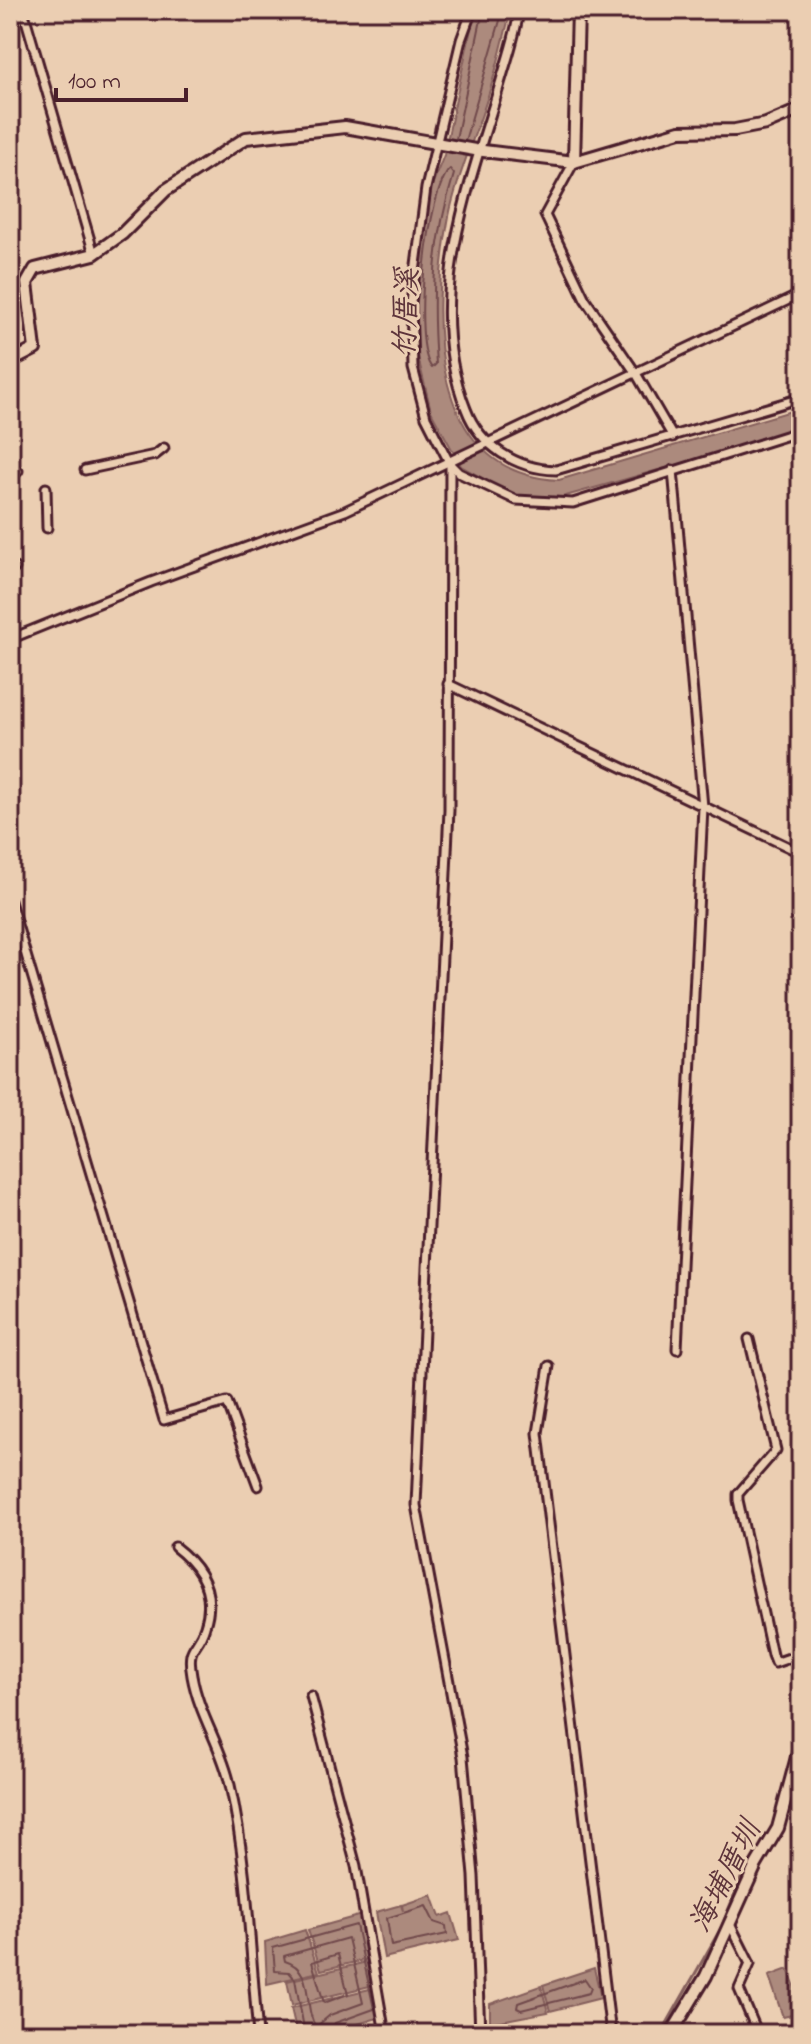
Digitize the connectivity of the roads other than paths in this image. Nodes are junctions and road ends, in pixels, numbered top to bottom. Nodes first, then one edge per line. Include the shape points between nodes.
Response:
1 (23, 10) edge
2 (472, 10) edge
3 (519, 10) edge
4 (578, 10) edge
5 (801, 109) edge
6 (437, 142) junction
7 (477, 150) junction
8 (574, 162) junction
9 (94, 254) junction
10 (801, 294) edge
11 (10, 362) edge
12 (637, 375) junction
13 (801, 398) edge
14 (801, 431) edge
15 (673, 437) junction
16 (491, 445) junction
17 (164, 448) dead end
18 (450, 464) junction
19 (85, 470) dead end
20 (673, 470) junction
21 (18, 471) dead end
22 (10, 479) edge
23 (46, 488) dead end
24 (47, 528) dead end
25 (10, 639) edge
26 (448, 684) junction
27 (703, 807) junction
28 (801, 853) edge
29 (10, 901) edge
30 (749, 1339) dead end
31 (677, 1349) dead end
32 (549, 1366) dead end
33 (258, 1486) dead end
34 (175, 1547) dead end
35 (801, 1654) edge
36 (311, 1696) dead end
37 (801, 1742) edge
38 (731, 1926) junction
39 (258, 2034) edge
40 (385, 2034) edge
41 (480, 2034) edge
42 (611, 2034) edge
43 (671, 2034) edge
44 (758, 2034) edge

1 - 9 street
2 - 6 street
3 - 7 street
4 - 8 street
5 - 8 street via 766,124 680,131
6 - 7 street
6 - 9 street via 345,127 239,140 166,190
6 - 18 street via 414,263 413,368 426,417
7 - 8 street
7 - 16 street via 448,286 449,355 472,425
8 - 12 street via 545,215 585,299
9 - 11 street via 29,273 35,349
10 - 12 street
12 - 15 street
12 - 16 street
13 - 15 street
14 - 20 street
15 - 16 street via 556,470 518,463
16 - 18 street
17 - 19 street via 155,455
18 - 20 street via 516,500 541,503 573,503
18 - 25 street via 345,511
18 - 26 street
20 - 27 street
21 - 22 street
23 - 24 street
26 - 27 street
26 - 41 street via 448,826 422,1428 415,1486 463,1757
27 - 28 street
27 - 31 street
29 - 33 street via 164,1420 227,1402
30 - 35 street via 776,1450 738,1500 775,1663
32 - 42 street via 538,1433
34 - 39 street via 203,1576 209,1596 206,1625 190,1649 190,1661 201,1711 229,1782 240,1836
36 - 40 street via 356,1866
37 - 38 street via 778,1828
38 - 43 street
38 - 44 street via 750,1964 739,1989

